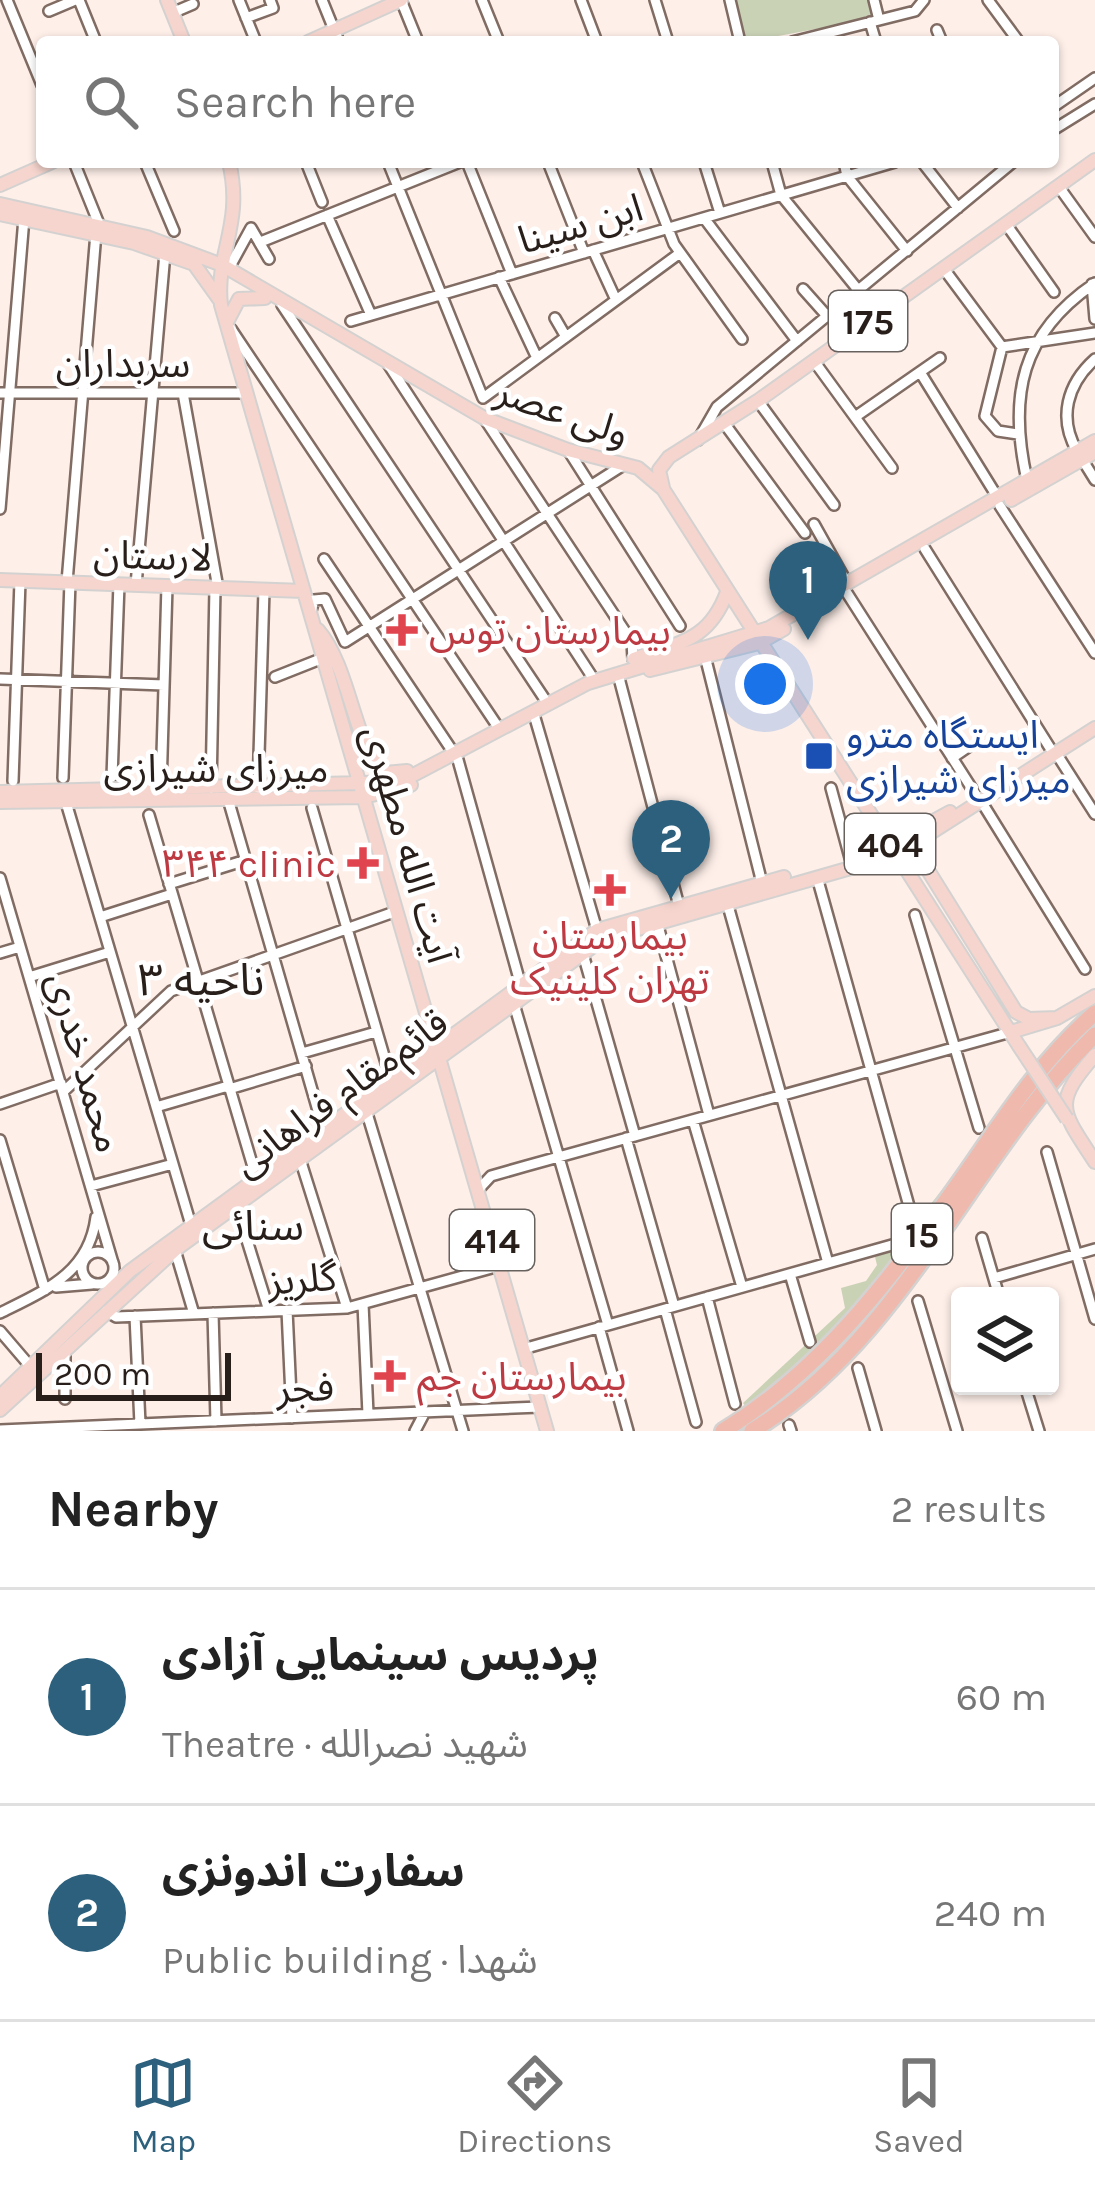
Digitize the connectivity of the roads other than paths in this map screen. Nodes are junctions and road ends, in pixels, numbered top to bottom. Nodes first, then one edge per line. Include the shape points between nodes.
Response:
1 (7, 0) edge
2 (77, 0) edge
3 (238, 0) edge
4 (270, 0) edge
5 (322, 0) edge
6 (401, 0) edge
7 (482, 0) edge
8 (581, 0) edge
9 (655, 0) edge
10 (730, 0) edge
11 (874, 0) edge
12 (924, 0) edge
13 (988, 0) edge
14 (193, 4) dead end
15 (169, 7) edge
16 (49, 11) dead end
17 (246, 18) junction
18 (874, 21) junction
19 (938, 30) dead end
20 (93, 36) edge
21 (181, 36) edge
22 (254, 36) edge
23 (336, 36) edge
24 (416, 36) edge
25 (497, 36) edge
26 (595, 36) edge
27 (666, 36) edge
28 (739, 36) edge
29 (824, 36) edge
30 (875, 36) edge
31 (940, 36) edge
32 (1015, 36) edge
33 (36, 70) edge
34 (1095, 78) edge
35 (1059, 103) edge
36 (1095, 104) edge
37 (1059, 126) edge
38 (1095, 160) edge
39 (36, 162) edge
40 (36, 167) edge
41 (76, 168) edge
42 (148, 168) edge
43 (230, 168) edge
44 (308, 168) edge
45 (390, 168) edge
46 (447, 168) edge
47 (466, 168) edge
48 (551, 168) edge
49 (644, 168) edge
50 (706, 168) edge
51 (774, 168) edge
52 (846, 168) edge
53 (875, 168) edge
54 (927, 168) edge
55 (1006, 168) edge
56 (848, 176) junction
57 (1, 177) edge
58 (398, 187) junction
59 (1059, 187) junction
60 (781, 195) junction
61 (322, 202) dead end
62 (0, 204) edge
63 (958, 208) junction
64 (720, 213) junction
65 (0, 214) edge
66 (327, 215) junction
67 (24, 218) junction
68 (704, 218) junction
69 (1006, 224) junction
70 (98, 228) junction
71 (667, 229) junction
72 (174, 231) dead end
73 (1095, 237) edge
74 (263, 241) junction
75 (227, 250) junction
76 (589, 251) junction
77 (907, 251) junction
78 (165, 253) junction
79 (680, 253) junction
80 (204, 259) junction
81 (269, 259) dead end
82 (944, 268) junction
83 (224, 270) junction
84 (512, 274) junction
85 (500, 278) junction
86 (1094, 284) edge
87 (803, 289) dead end
88 (859, 291) junction
89 (1054, 292) dead end
90 (442, 294) junction
91 (616, 300) junction
92 (277, 302) junction
93 (221, 305) junction
94 (371, 315) junction
95 (828, 317) junction
96 (555, 318) dead end
97 (1095, 319) edge
98 (352, 321) dead end
99 (227, 325) junction
100 (1095, 333) edge
101 (566, 337) junction
102 (742, 339) dead end
103 (797, 341) junction
104 (1034, 343) junction
105 (1002, 347) junction
106 (537, 358) junction
107 (940, 358) dead end
108 (1095, 359) edge
109 (814, 361) junction
110 (388, 364) junction
111 (920, 372) junction
112 (5, 393) edge
113 (84, 393) junction
114 (151, 393) junction
115 (183, 393) junction
116 (247, 393) junction
117 (758, 400) junction
118 (855, 417) junction
119 (484, 418) junction
120 (724, 423) junction
121 (1018, 434) junction
122 (698, 440) junction
123 (1095, 441) edge
124 (568, 450) junction
125 (1084, 454) edge
126 (625, 464) junction
127 (892, 468) dead end
128 (1095, 480) edge
129 (1027, 481) junction
130 (588, 488) junction
131 (663, 489) junction
132 (999, 502) junction
133 (834, 505) dead end
134 (0, 509) edge
135 (547, 514) junction
136 (504, 541) junction
137 (925, 549) junction
138 (324, 559) dead end
139 (888, 564) junction
140 (459, 570) junction
141 (0, 580) edge
142 (20, 581) junction
143 (69, 582) junction
144 (119, 584) junction
145 (136, 585) junction
146 (167, 586) junction
147 (216, 588) junction
148 (847, 588) junction
149 (264, 590) junction
150 (304, 591) junction
151 (727, 592) junction
152 (412, 599) junction
153 (312, 619) junction
154 (680, 626) dead end
155 (369, 627) junction
156 (757, 638) junction
157 (1095, 653) edge
158 (705, 656) junction
159 (323, 658) junction
160 (634, 659) junction
161 (591, 675) junction
162 (275, 677) dead end
163 (619, 679) junction
164 (0, 680) edge
165 (16, 680) junction
166 (67, 682) junction
167 (115, 683) junction
168 (164, 685) junction
169 (544, 698) junction
170 (535, 718) junction
171 (1095, 723) edge
172 (496, 724) junction
173 (968, 747) dead end
174 (1053, 750) junction
175 (454, 754) junction
176 (952, 758) junction
177 (112, 777) dead end
178 (63, 778) dead end
179 (13, 781) dead end
180 (160, 788) junction
181 (211, 788) junction
182 (259, 788) junction
183 (831, 788) dead end
184 (0, 792) edge
185 (362, 792) junction
186 (978, 798) junction
187 (65, 799) junction
188 (228, 799) junction
189 (0, 802) edge
190 (312, 808) dead end
191 (1095, 814) edge
192 (149, 815) dead end
193 (928, 836) junction
194 (894, 850) junction
195 (850, 858) junction
196 (921, 859) junction
197 (246, 860) junction
198 (817, 876) junction
199 (0, 878) edge
200 (762, 883) junction
201 (171, 889) junction
202 (923, 897) junction
203 (727, 902) junction
204 (679, 906) junction
205 (397, 911) junction
206 (915, 915) dead end
207 (936, 916) junction
208 (100, 917) junction
209 (958, 918) junction
210 (657, 922) junction
211 (346, 929) junction
212 (598, 930) junction
213 (20, 947) junction
214 (0, 952) edge
215 (110, 952) junction
216 (583, 954) junction
217 (273, 955) junction
218 (985, 963) junction
219 (1085, 969) dead end
220 (29, 977) junction
221 (198, 981) junction
222 (521, 986) junction
223 (982, 988) junction
224 (1095, 996) edge
225 (514, 1004) junction
226 (1095, 1012) edge
227 (1057, 1018) junction
228 (133, 1028) junction
229 (376, 1032) junction
230 (1011, 1033) junction
231 (1095, 1035) edge
232 (954, 1046) junction
233 (302, 1053) junction
234 (437, 1053) junction
235 (1095, 1055) edge
236 (305, 1066) junction
237 (871, 1070) junction
238 (391, 1080) junction
239 (229, 1087) junction
240 (62, 1088) junction
241 (781, 1095) junction
242 (0, 1104) edge
243 (156, 1107) junction
244 (366, 1110) junction
245 (709, 1115) junction
246 (1066, 1119) junction
247 (693, 1120) junction
248 (323, 1128) junction
249 (979, 1128) dead end
250 (630, 1137) junction
251 (0, 1140) edge
252 (1047, 1152) dead end
253 (560, 1157) junction
254 (300, 1159) junction
255 (1095, 1162) edge
256 (172, 1164) junction
257 (256, 1177) junction
258 (91, 1186) junction
259 (477, 1190) junction
260 (96, 1204) junction
261 (236, 1205) junction
262 (914, 1224) dead end
263 (190, 1225) junction
264 (982, 1238) dead end
265 (898, 1243) dead end
266 (1095, 1249) edge
267 (176, 1250) junction
268 (1076, 1254) junction
269 (84, 1260) junction
270 (828, 1263) junction
271 (114, 1265) junction
272 (499, 1266) junction
273 (790, 1274) junction
274 (994, 1278) junction
275 (92, 1284) junction
276 (742, 1287) junction
277 (996, 1287) edge
278 (121, 1288) junction
279 (420, 1288) junction
280 (45, 1290) junction
281 (707, 1297) junction
282 (918, 1301) dead end
283 (363, 1304) junction
284 (101, 1308) junction
285 (346, 1308) junction
286 (670, 1308) junction
287 (287, 1310) junction
288 (269, 1311) junction
289 (0, 1312) edge
290 (212, 1313) junction
291 (194, 1314) junction
292 (135, 1316) junction
293 (1095, 1319) edge
294 (604, 1326) junction
295 (0, 1331) edge
296 (810, 1342) dead end
297 (523, 1349) junction
298 (64, 1350) junction
299 (31, 1366) junction
300 (858, 1368) dead end
301 (1028, 1395) edge
302 (0, 1396) edge
303 (65, 1399) dead end
304 (735, 1404) dead end
305 (540, 1407) junction
306 (0, 1410) edge
307 (458, 1411) junction
308 (425, 1412) junction
309 (368, 1414) junction
310 (341, 1416) junction
311 (292, 1418) junction
312 (216, 1421) junction
313 (696, 1422) dead end
314 (140, 1424) junction
315 (248, 1425) edge
316 (174, 1427) edge
317 (741, 1428) edge
318 (85, 1429) edge
319 (0, 1430) edge
320 (17, 1430) edge
321 (333, 1431) edge
322 (415, 1431) edge
323 (464, 1431) edge
324 (547, 1431) edge
325 (628, 1431) edge
326 (876, 1431) edge
327 (957, 1431) edge
328 (1039, 1431) edge

1 - 33 street
2 - 16 street
2 - 20 street
3 - 17 street
4 - 17 street via 273,8
5 - 23 street
6 - 23 main road
6 - 24 street
7 - 25 street
8 - 26 street
9 - 27 street
10 - 28 street
11 - 18 street
12 - 18 street via 915,11
13 - 32 street
14 - 15 street
15 - 21 main road
17 - 22 street
18 - 29 street
18 - 30 street
19 - 31 street
34 - 35 street
36 - 37 street
38 - 59 main road, ولی عصر / 175
39 - 57 main road
40 - 57 main road
41 - 70 street
42 - 72 street
43 - 75 main road, آیت الله مطهری via 236,212
44 - 61 street
45 - 58 street
46 - 58 street
47 - 84 street
48 - 76 street
49 - 71 street
50 - 64 street
51 - 60 street
52 - 56 street
53 - 56 street, ابن سینا
54 - 63 street
55 - 63 street
56 - 60 street, ابن سینا
56 - 77 street
58 - 66 street
58 - 90 street
59 - 69 main road, ولی عصر / 175
59 - 73 street
60 - 64 street, ابن سینا
60 - 88 street
62 - 70 main road, ولی عصر
63 - 77 street
64 - 68 street, ابن سینا
65 - 67 main road, ولی عصر
66 - 74 street
66 - 94 street
67 - 70 main road, ولی عصر
67 - 112 street
68 - 71 street, ابن سینا
68 - 103 street
69 - 82 main road, ولی عصر / 175
69 - 89 street
70 - 78 main road, ولی عصر
70 - 80 main road, ولی عصر
70 - 113 street
71 - 76 street, ابن سینا
71 - 79 street
74 - 81 street
74 - 83 street via 249,229
75 - 80 main road
75 - 83 main road, آیت الله مطهری
76 - 84 street, ابن سینا
76 - 91 street
77 - 88 street
78 - 93 main road, ولی عصر via 201,268
78 - 114 street
79 - 91 street
79 - 102 street
80 - 83 main road, ولی عصر
82 - 105 street
82 - 109 main road, ولی عصر / 175
83 - 92 main road, ولی عصر
83 - 93 main road, آیت الله مطهری / 414
84 - 85 street, ابن سینا
85 - 90 street, ابن سینا
85 - 106 street
86 - 97 street
86 - 104 street
87 - 95 street
88 - 95 street
90 - 94 street, ابن سینا
90 - 106 street via 483,398
91 - 101 street
92 - 99 main road via 239,299
92 - 110 main road, ولی عصر
92 - 140 street
93 - 99 main road, آیت الله مطهری / 414
94 - 98 street, ابن سینا
95 - 103 street
96 - 101 street
99 - 116 main road, آیت الله مطهری / 414
99 - 152 street
100 - 104 street
101 - 106 street
103 - 122 street via 717,407
104 - 105 street
104 - 121 street
105 - 121 street via 984,415 998,431
107 - 111 street
108 - 125 street via 1068,400 1066,430
109 - 117 main road, ولی عصر / 175
109 - 118 street
110 - 119 main road, ولی عصر
110 - 136 street
111 - 118 street
111 - 132 street
112 - 113 street, سربداران
112 - 134 street
113 - 114 street, سربداران
113 - 143 street
114 - 115 street, سربداران
114 - 145 street
115 - 116 street, سربداران
115 - 147 street
116 - 150 main road, آیت الله مطهری / 414
117 - 120 main road, ولی عصر / 175
117 - 133 street
118 - 127 street
119 - 124 main road, ولی عصر
119 - 135 street
120 - 122 main road, ولی عصر / 175
120 - 148 street
121 - 129 street
122 - 131 main road, ولی عصر / 175 via 661,465
123 - 125 main road
124 - 126 main road, ولی عصر
124 - 130 street
125 - 128 street
125 - 129 main road
125 - 132 main road
126 - 130 street
126 - 131 main road, ولی عصر
129 - 132 main road
130 - 135 street
130 - 154 street
131 - 151 main road, 404
132 - 137 main road
132 - 139 main road
132 - 157 street
135 - 136 street
135 - 160 street via 632,642
136 - 140 street
136 - 161 street
137 - 139 main road
137 - 174 street
138 - 155 street
139 - 148 main road
140 - 152 street
140 - 169 street
141 - 142 main road, لارستان
142 - 143 main road, لارستان
142 - 165 street
143 - 144 main road, لارستان
143 - 166 street
144 - 145 main road, لارستان
144 - 167 street
145 - 146 main road, لارستان
146 - 147 main road, لارستان
146 - 168 street
147 - 149 main road, لارستان
147 - 181 street
148 - 156 main road
148 - 176 street
149 - 150 main road, لارستان
149 - 182 street
150 - 153 main road, آیت الله مطهری / 414
151 - 156 main road, 404
151 - 160 main road, میرزای شیرازی via 708,628
152 - 155 street
152 - 172 street
153 - 155 street via 314,600 325,599 345,642
153 - 159 main road, آیت الله مطهری / 414
153 - 175 main road, میرزای شیرازی via 338,657 374,764 401,774
155 - 175 street
156 - 158 main road, میرزای شیرازی
156 - 185 main road, میرزای شیرازی via 588,683 400,782
156 - 194 main road, 404
158 - 163 main road, میرزای شیرازی
158 - 200 street
159 - 162 street
159 - 185 main road, آیت الله مطهری / 414
160 - 161 main road, میرزای شیرازی
161 - 169 main road, میرزای شیرازی
163 - 170 main road, میرزای شیرازی
163 - 204 street
164 - 165 street
165 - 166 street
165 - 179 street
166 - 167 street
166 - 178 street
167 - 168 street
167 - 177 street
168 - 180 street
169 - 172 main road, میرزای شیرازی
170 - 175 main road, میرزای شیرازی
170 - 212 street
171 - 174 main road
172 - 175 main road, میرزای شیرازی
173 - 176 street
174 - 186 main road
174 - 191 street
175 - 185 main road, میرزای شیرازی via 403,789
175 - 222 street
176 - 186 street
180 - 181 main road, میرزای شیرازی
180 - 184 main road, میرزای شیرازی
181 - 182 main road, میرزای شیرازی
182 - 185 main road, میرزای شیرازی
183 - 195 street
185 - 188 main road, میرزای شیرازی
185 - 205 main road, آیت الله مطهری / 414
186 - 193 main road
186 - 194 main road
186 - 219 street
187 - 188 main road, میرزای شیرازی
187 - 189 main road, میرزای شیرازی
187 - 208 street
188 - 197 street
190 - 211 street
192 - 201 street
193 - 194 main road
193 - 196 main road
194 - 195 main road, قائم‌مقام فراهانی
194 - 198 main road, قائم‌مقام فراهانی
194 - 202 main road, 404
195 - 200 main road, قائم‌مقام فراهانی
196 - 202 main road
196 - 209 main road
197 - 201 street
197 - 217 street
198 - 203 main road, قائم‌مقام فراهانی
198 - 237 street
199 - 213 street, محمد خدری
200 - 204 main road, قائم‌مقام فراهانی
201 - 208 street
201 - 221 street
202 - 207 main road, 404
203 - 210 main road, قائم‌مقام فراهانی
203 - 241 street
204 - 212 main road, قائم‌مقام فراهانی
205 - 211 street
205 - 234 main road, آیت الله مطهری / 414
206 - 232 street
207 - 209 main road
207 - 223 main road, 404
208 - 215 street
209 - 218 main road
210 - 216 main road, قائم‌مقام فراهانی via 613,934
210 - 245 street
211 - 217 street
211 - 229 street
212 - 222 main road, قائم‌مقام فراهانی
213 - 214 street
213 - 220 street, محمد خدری
215 - 220 street
215 - 228 street
216 - 225 main road, قائم‌مقام فراهانی
216 - 250 street
217 - 221 street
217 - 233 street
218 - 223 main road
218 - 227 main road via 1022,1017
220 - 240 street, محمد خدری
221 - 228 street via 171,991
221 - 239 street
222 - 234 main road, قائم‌مقام فراهانی
223 - 230 main road, 404
224 - 227 main road
225 - 234 main road, قائم‌مقام فراهانی
225 - 253 street
226 - 317 highway, 15 via 1028,1085 885,1283
227 - 230 main road
228 - 240 street
228 - 243 street
229 - 233 street
229 - 238 street
230 - 232 street
230 - 246 main road, 404, bridge
231 - 317 highway, 15 via 1052,1079 881,1311 809,1388
232 - 237 street
232 - 249 street
233 - 236 street
234 - 238 main road, قائم‌مقام فراهانی
234 - 244 main road, قائم‌مقام فراهانی
234 - 259 main road, آیت الله مطهری / 414
235 - 246 main road via 1064,1090
236 - 239 street
236 - 248 street
237 - 241 street
237 - 262 street
238 - 248 main road, قائم‌مقام فراهانی
239 - 243 street
239 - 257 street
240 - 242 street
240 - 258 street, محمد خدری
241 - 245 street
241 - 270 street
243 - 256 street
244 - 254 main road, قائم‌مقام فراهانی
244 - 279 street
245 - 247 street
246 - 255 main road, 404
247 - 250 street
247 - 276 street
248 - 257 main road, قائم‌مقام فراهانی
250 - 253 street
250 - 286 street
251 - 280 street
252 - 268 street
253 - 259 street via 491,1176
253 - 294 street
254 - 261 main road, قائم‌مقام فراهانی
254 - 285 street
256 - 258 street
256 - 263 street
257 - 263 main road, قائم‌مقام فراهانی
258 - 260 street, محمد خدری
259 - 272 main road, آیت الله مطهری / 414
260 - 269 street
260 - 271 street, محمد خدری
261 - 267 main road, قائم‌مقام فراهانی
261 - 288 street
263 - 278 main road, قائم‌مقام فراهانی
264 - 274 street
265 - 270 street
266 - 268 street
267 - 278 main road, قائم‌مقام فراهانی
267 - 291 street
268 - 274 street
268 - 293 street
269 - 271 street via 102,1252
269 - 275 street via 82,1274
269 - 280 street
270 - 273 street
271 - 275 street via 109,1280
271 - 278 street, محمد خدری
272 - 279 street, گلریز
272 - 297 main road, آیت الله مطهری / 414
273 - 276 street
273 - 296 street
274 - 277 street
275 - 280 street
275 - 284 main road
276 - 281 street
278 - 284 main road, قائم‌مقام فراهانی
279 - 283 street, گلریز
279 - 307 street
280 - 289 street
281 - 286 street
281 - 304 street
282 - 327 street
283 - 285 street, گلریز
283 - 309 street
284 - 292 street, گلریز
284 - 298 main road, قائم‌مقام فراهانی
284 - 299 main road, قائم‌مقام فراهانی
285 - 287 street, گلریز
286 - 294 street
286 - 313 street
287 - 288 street, گلریز
287 - 311 street
288 - 290 street, گلریز
290 - 291 street, گلریز
290 - 312 street
291 - 292 street, گلریز
292 - 314 street
294 - 297 street
294 - 325 street
295 - 299 street
297 - 305 main road, آیت الله مطهری / 414
298 - 303 street
298 - 306 main road, قائم‌مقام فراهانی
299 - 302 main road, قائم‌مقام فراهانی
300 - 326 street
301 - 328 street
305 - 307 street, فجر
305 - 324 main road, آیت الله مطهری / 414
307 - 308 street, فجر
307 - 323 street
308 - 309 street, فجر
308 - 322 street
309 - 310 street, فجر
310 - 311 street, فجر
310 - 321 street
311 - 315 street, فجر
312 - 315 street, فجر
312 - 316 street, فجر
314 - 316 street, فجر
314 - 318 street, فجر
318 - 320 street, فجر
319 - 320 street, فجر

